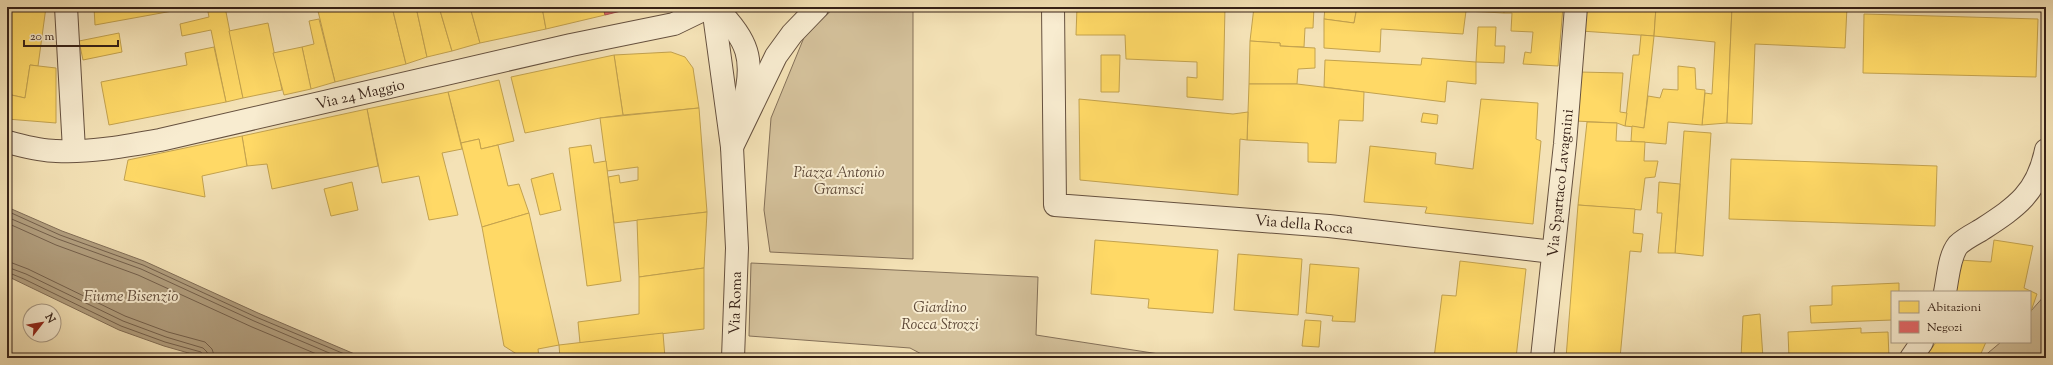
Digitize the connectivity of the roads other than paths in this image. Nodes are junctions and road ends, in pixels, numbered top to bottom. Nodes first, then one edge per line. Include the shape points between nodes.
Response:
1 (66, 7) edge
2 (709, 7) edge
3 (714, 7) edge
4 (818, 7) edge
5 (1053, 7) edge
6 (1576, 7) edge
7 (7, 142) edge
8 (732, 147) junction
9 (74, 150) junction
10 (2046, 150) edge
11 (1552, 252) junction
12 (1945, 291) edge
13 (1921, 343) edge
14 (733, 358) edge
15 (1542, 358) edge
16 (1911, 358) edge

1 - 9 street
2 - 9 street, Via 24 Maggio via 674,24 571,45 160,140 111,148
3 - 8 street
3 - 8 street via 740,35 749,60 746,98
4 - 8 street via 792,34 776,56
5 - 11 street, Via della Rocca via 1055,205 1329,226
6 - 11 street, Via Spartaco Lavagnini via 1565,144
7 - 9 street, Via 24 Maggio via 36,149
8 - 14 street, Via Roma via 737,248
10 - 12 street via 2039,177 2022,200 1958,245 1953,254
11 - 15 street, Via Spartaco Lavagnini
13 - 16 street

